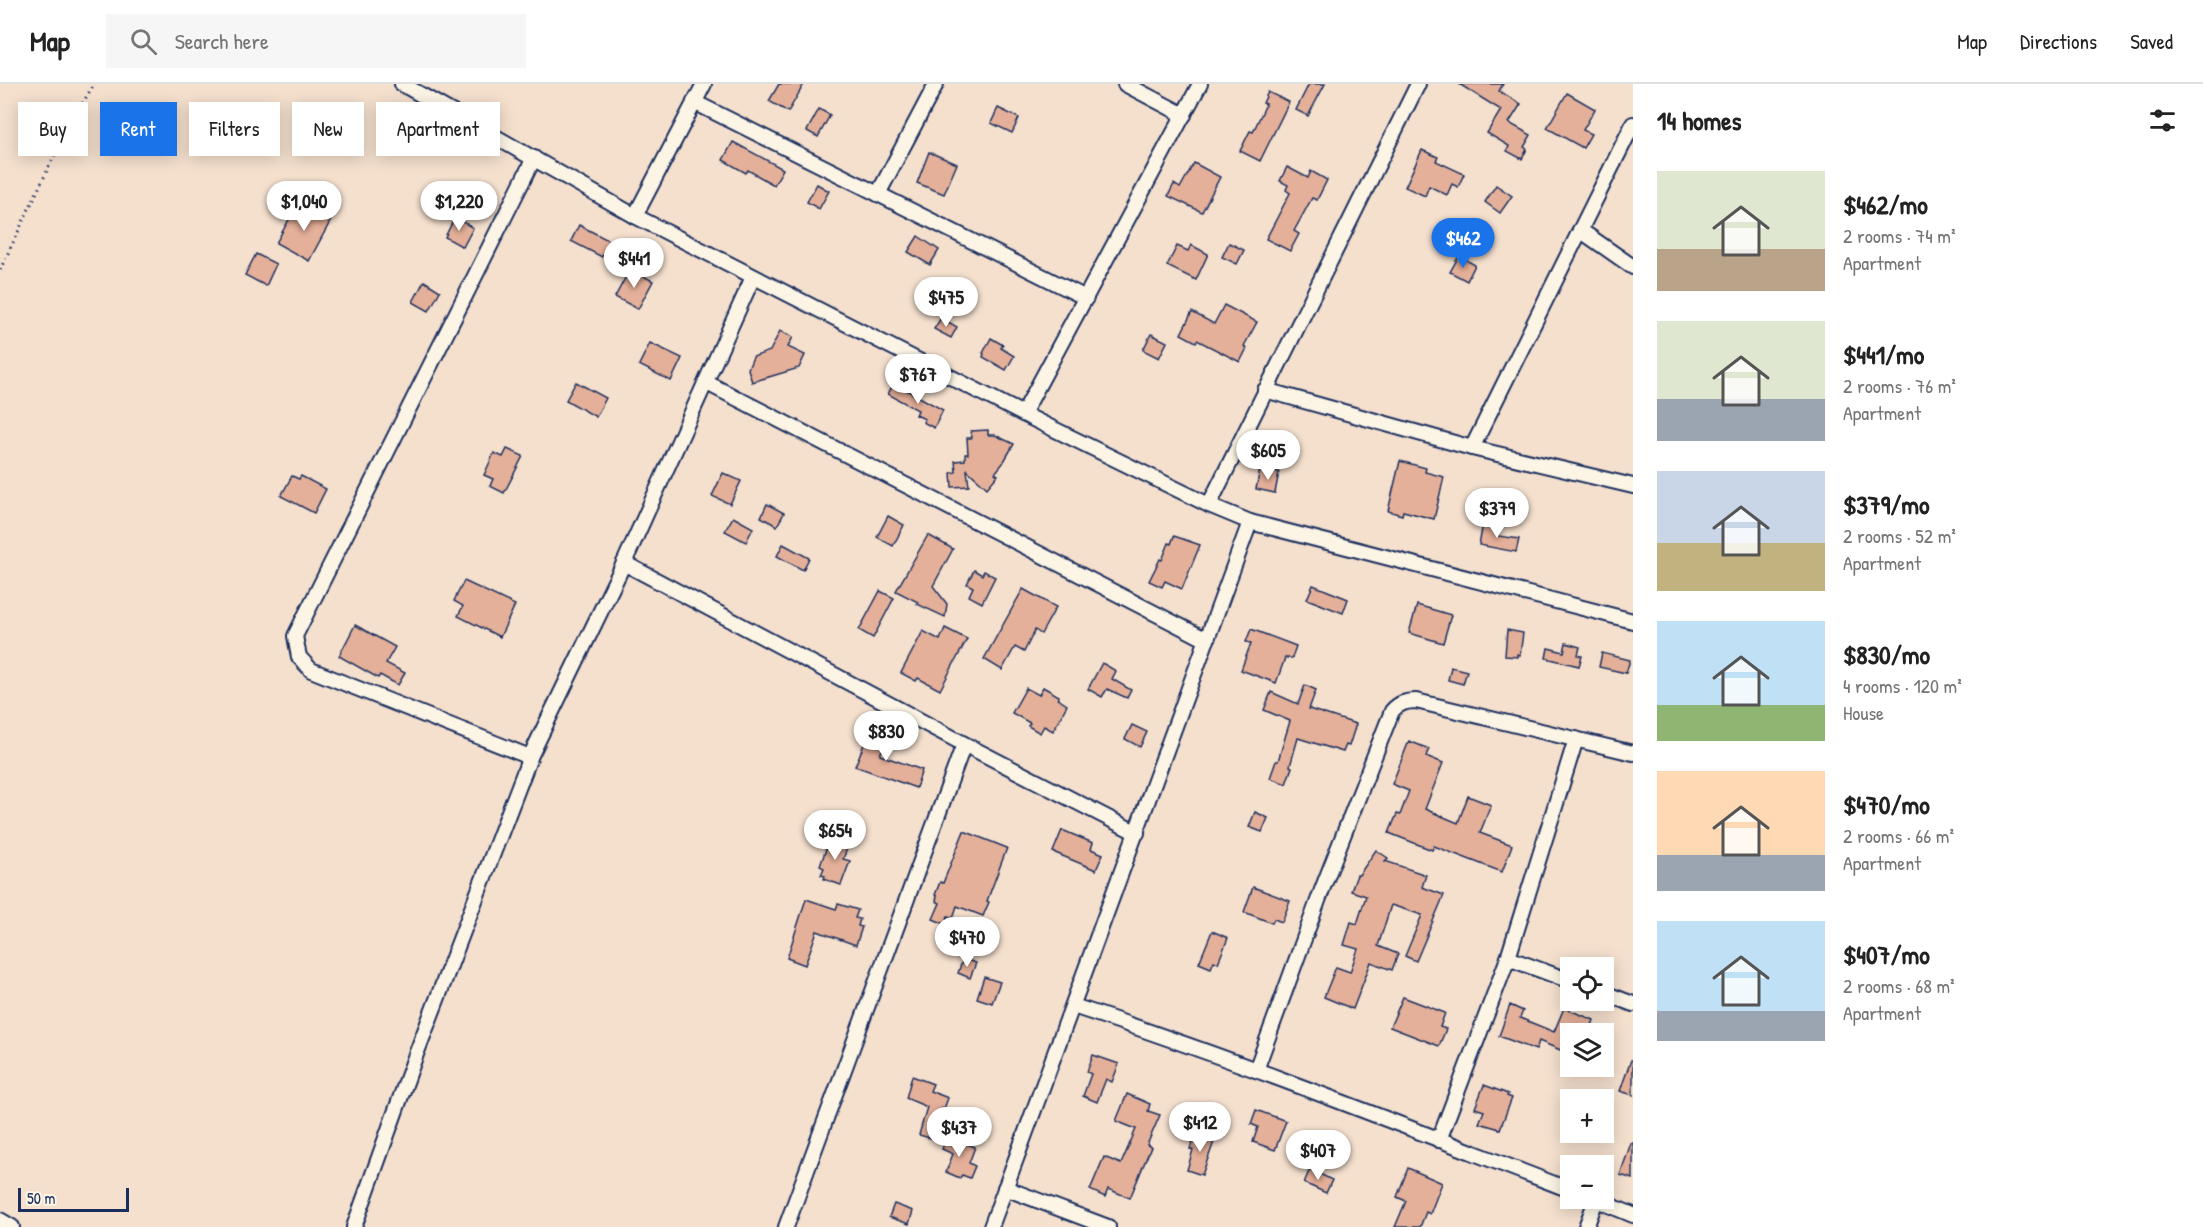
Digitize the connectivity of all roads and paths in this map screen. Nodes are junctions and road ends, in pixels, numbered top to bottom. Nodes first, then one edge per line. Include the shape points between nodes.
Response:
1 (94, 84) edge
2 (403, 84) edge
3 (704, 84) edge
4 (936, 84) edge
5 (1125, 84) edge
6 (1200, 84) edge
7 (1418, 84) edge
8 (694, 102) junction
9 (1184, 115) junction
10 (1633, 124) edge
11 (534, 158) junction
12 (878, 194) junction
13 (635, 216) junction
14 (1580, 230) junction
15 (1633, 267) edge
16 (0, 270) edge
17 (753, 277) junction
18 (1086, 298) junction
19 (707, 383) junction
20 (1265, 390) junction
21 (1023, 414) junction
22 (1472, 448) junction
23 (1633, 486) edge
24 (1209, 505) junction
25 (1250, 522) junction
26 (624, 563) junction
27 (1633, 621) edge
28 (1207, 640) junction
29 (1576, 739) junction
30 (964, 744) junction
31 (1633, 753) edge
32 (530, 757) junction
33 (1137, 833) junction
34 (1509, 958) junction
35 (1560, 977) edge
36 (1614, 997) edge
37 (1633, 1004) edge
38 (1073, 1006) junction
39 (1256, 1070) junction
40 (1439, 1140) junction
41 (1560, 1186) edge
42 (1005, 1188) junction
43 (1614, 1207) edge
44 (1591, 1209) edge
45 (1633, 1215) edge
46 (0, 1220) edge
47 (12, 1227) edge
48 (354, 1227) edge
49 (786, 1227) edge
50 (991, 1227) edge
51 (1108, 1227) edge
52 (1586, 1227) edge

1 - 16 path via 65,133
2 - 11 street
3 - 8 street
4 - 12 street
5 - 9 street
6 - 9 street
7 - 20 street
8 - 12 street
8 - 13 street
9 - 18 street
10 - 14 street
11 - 13 street
11 - 32 street via 295,636 299,657 311,670
12 - 18 street
13 - 17 street
14 - 15 street
14 - 22 street
17 - 19 street
17 - 21 street
18 - 21 street
19 - 26 street
19 - 28 street
20 - 22 street
20 - 24 street
21 - 24 street
22 - 23 street
24 - 25 street
25 - 27 street
25 - 28 street
26 - 30 street
26 - 32 street
28 - 33 street
29 - 31 street
29 - 34 street
29 - 39 street via 1416,701 1408,701 1392,711
30 - 33 street
30 - 49 street
32 - 48 street
33 - 38 street
34 - 35 street
34 - 40 street
36 - 37 street
38 - 39 street
38 - 42 street
39 - 40 street
40 - 41 street
42 - 50 street
42 - 51 street
43 - 45 street
44 - 52 street
46 - 47 street

